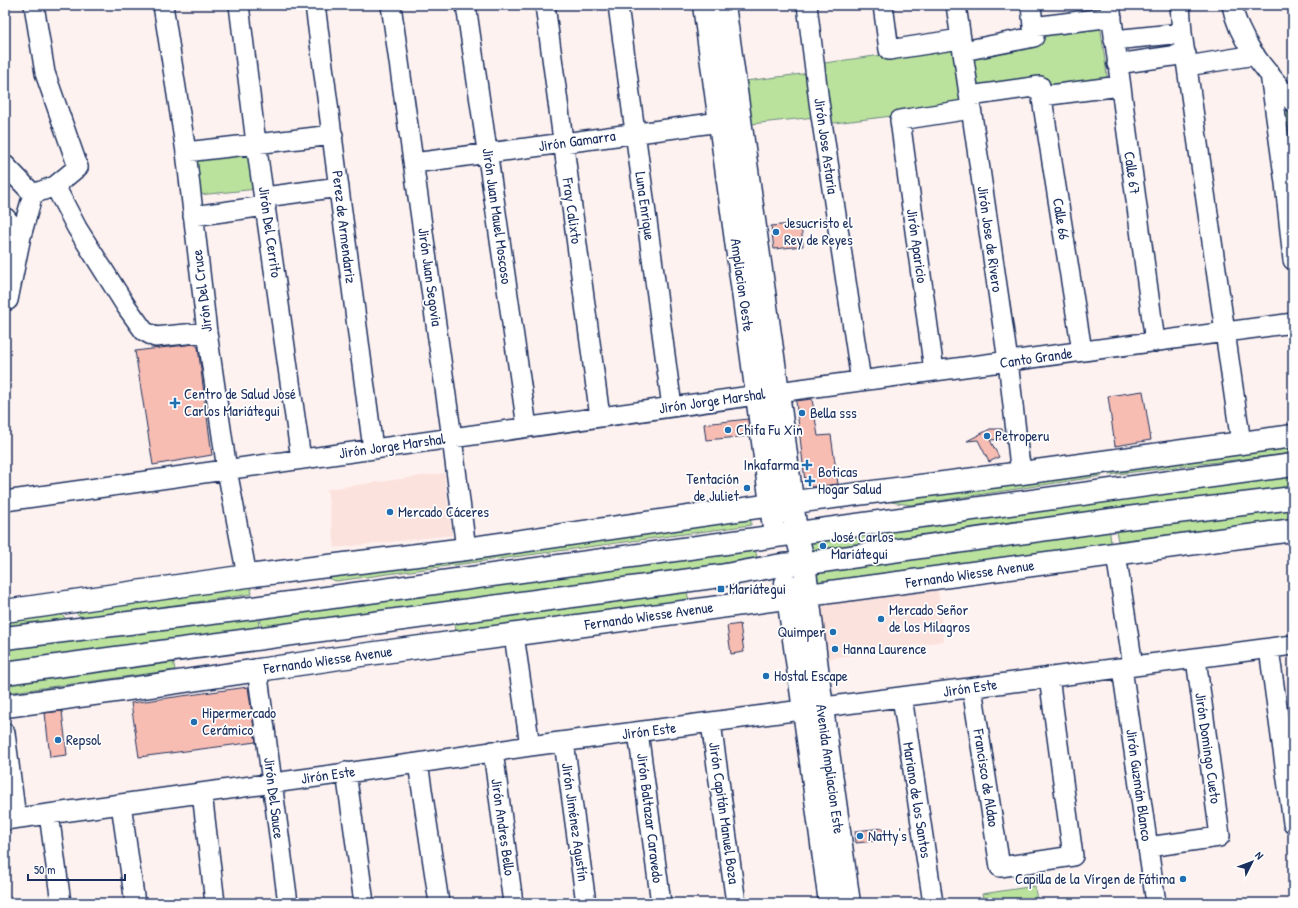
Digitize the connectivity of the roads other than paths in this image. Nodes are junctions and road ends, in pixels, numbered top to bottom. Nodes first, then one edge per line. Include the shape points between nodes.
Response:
1 (34, 5) edge
2 (163, 5) edge
3 (239, 5) edge
4 (315, 5) edge
5 (391, 5) edge
6 (466, 5) edge
7 (545, 5) edge
8 (618, 5) edge
9 (704, 5) edge
10 (724, 5) edge
11 (807, 5) edge
12 (883, 5) edge
13 (956, 5) edge
14 (1030, 5) edge
15 (1180, 5) edge
16 (1232, 5) edge
17 (1111, 11) edge
18 (1034, 32) junction
19 (1182, 33) junction
20 (1114, 40) junction
21 (961, 45) junction
22 (1255, 55) junction
23 (1187, 60) junction
24 (1117, 64) junction
25 (1270, 74) junction
26 (1120, 86) junction
27 (1041, 91) junction
28 (971, 102) junction
29 (1293, 102) edge
30 (730, 121) junction
31 (635, 134) junction
32 (333, 135) junction
33 (256, 143) junction
34 (563, 143) junction
35 (186, 152) junction
36 (488, 153) junction
37 (414, 163) junction
38 (5, 165) edge
39 (1289, 182) edge
40 (56, 186) junction
41 (338, 187) junction
42 (33, 194) junction
43 (266, 202) junction
44 (193, 216) junction
45 (5, 217) edge
46 (21, 236) junction
47 (1293, 260) edge
48 (8, 300) dead end
49 (1293, 323) edge
50 (207, 332) junction
51 (1226, 332) junction
52 (1155, 342) junction
53 (1082, 352) junction
54 (1008, 361) junction
55 (934, 371) junction
56 (861, 381) junction
57 (778, 392) junction
58 (757, 395) junction
59 (672, 407) junction
60 (600, 417) junction
61 (527, 428) junction
62 (1293, 436) edge
63 (452, 438) junction
64 (1241, 444) junction
65 (373, 449) junction
66 (301, 459) junction
67 (1293, 465) edge
68 (227, 470) junction
69 (1022, 473) junction
70 (1293, 498) edge
71 (5, 501) edge
72 (792, 503) junction
73 (771, 505) junction
74 (1293, 530) edge
75 (796, 532) junction
76 (775, 535) junction
77 (466, 549) junction
78 (1116, 554) junction
79 (804, 563) junction
80 (782, 565) junction
81 (247, 576) junction
82 (798, 596) junction
83 (61, 603) junction
84 (5, 611) edge
85 (81, 629) junction
86 (514, 634) junction
87 (5, 638) edge
88 (1293, 645) edge
89 (1269, 649) junction
90 (1196, 659) junction
91 (1127, 667) junction
92 (257, 670) junction
93 (5, 673) edge
94 (1049, 677) junction
95 (972, 688) junction
96 (902, 697) junction
97 (5, 706) edge
98 (813, 709) junction
99 (711, 723) junction
100 (638, 732) junction
101 (5, 733) edge
102 (564, 742) junction
103 (530, 746) junction
104 (493, 751) junction
105 (418, 763) junction
106 (346, 772) junction
107 (272, 783) junction
108 (202, 793) junction
109 (122, 804) junction
110 (49, 814) junction
111 (11, 819) edge
112 (1293, 823) edge
113 (1148, 847) junction
114 (61, 903) edge
115 (135, 903) edge
116 (215, 903) edge
117 (288, 903) edge
118 (364, 903) edge
119 (439, 903) edge
120 (513, 903) edge
121 (586, 903) edge
122 (661, 903) edge
123 (736, 903) edge
124 (830, 903) edge
125 (849, 903) edge
126 (933, 903) edge
127 (1156, 903) edge

1 - 40 street via 45,73 78,167
2 - 35 street, Jirón Del Cruce
3 - 33 street, Jirón Del Cerrito
4 - 32 street, Perez de Armendariz
5 - 37 street, Jirón Juan Segovia
6 - 36 street, Jirón Juan Mauel Moscoso
7 - 34 street, Fray Calixto
8 - 31 street, Luna Enrique
9 - 30 main road, Ampliacion Oeste
10 - 30 main road, Ampliacion Oeste
11 - 56 street, Jirón Jose Astaria
12 - 21 street via 889,50
13 - 21 street, Jirón Jose de Rivero
14 - 18 street
15 - 19 street
16 - 22 street via 1238,27
17 - 18 street
17 - 20 street, Calle 67
18 - 21 street
19 - 20 street
19 - 23 street
20 - 24 street, Calle 67
21 - 28 street, Jirón Jose de Rivero
22 - 23 street
22 - 25 street
23 - 24 street
23 - 51 street
24 - 26 street, Calle 67
25 - 29 street
25 - 39 street
26 - 27 street
26 - 52 street, Calle 67
27 - 28 street
27 - 53 street, Calle 66
28 - 54 street, Jirón Jose de Rivero
28 - 55 street, Jirón Aparicio via 900,120
30 - 31 street, Jirón Gamarra
30 - 57 main road, Ampliacion Oeste
30 - 58 main road, Ampliacion Oeste
31 - 34 street, Jirón Gamarra
31 - 59 street, Luna Enrique
32 - 33 street
32 - 41 street, Perez de Armendariz
33 - 35 street
33 - 43 street, Jirón Del Cerrito
34 - 36 street, Jirón Gamarra
34 - 60 street, Fray Calixto
35 - 44 street, Jirón Del Cruce
36 - 37 street, Jirón Gamarra
36 - 61 street, Jirón Juan Mauel Moscoso
37 - 63 street, Jirón Juan Segovia
38 - 42 street
39 - 47 street
40 - 42 street
40 - 50 street via 77,228 144,331 154,337
41 - 43 street
41 - 65 street, Perez de Armendariz
42 - 46 street
43 - 44 street
43 - 66 street, Jirón Del Cerrito
44 - 50 street, Jirón Del Cruce
45 - 46 street
46 - 48 street
49 - 51 street, Canto Grande
50 - 68 street, Jirón Del Cruce
51 - 52 street, Canto Grande
51 - 64 street
52 - 53 street, Canto Grande
53 - 54 street, Canto Grande
54 - 55 street, Canto Grande
54 - 69 street, Jirón Jose de Rivero
55 - 56 street, Canto Grande
56 - 57 street, Canto Grande
57 - 58 street, Jirón Jorge Marshal
57 - 72 main road, Ampliacion Oeste
58 - 59 street, Jirón Jorge Marshal
58 - 73 main road, Ampliacion Oeste
59 - 60 street, Jirón Jorge Marshal
60 - 61 street, Jirón Jorge Marshal
61 - 63 street, Jirón Jorge Marshal
62 - 64 main road
63 - 65 street, Jirón Jorge Marshal
63 - 77 street, Jirón Juan Segovia
64 - 69 main road
65 - 66 street, Jirón Jorge Marshal
66 - 68 street, Jirón Jorge Marshal
67 - 75 main road
68 - 71 street, Jirón Jorge Marshal
68 - 81 street, Jirón Del Cruce
69 - 72 main road
70 - 79 main road, Fernando Wiesse Avenue via 1111,520
72 - 73 main road
72 - 75 main road, Ampliacion Oeste
73 - 76 main road, Ampliacion Oeste
73 - 77 main road
74 - 78 main road, Fernando Wiesse Avenue
75 - 76 main road
75 - 79 main road, Ampliacion Oeste
76 - 80 main road, Ampliacion Oeste
76 - 85 main road via 252,608
77 - 81 main road
78 - 82 main road, Fernando Wiesse Avenue
78 - 91 street, Jirón Guzmán Blanco
79 - 80 main road, Fernando Wiesse Avenue
79 - 82 main road, Avenida Ampliacion Este
80 - 82 main road, Avenida Ampliacion Este
80 - 93 main road, Fernando Wiesse Avenue via 712,577
81 - 83 main road
82 - 86 main road, Fernando Wiesse Avenue
82 - 98 main road, Avenida Ampliacion Este
83 - 84 main road
83 - 85 main road
85 - 87 main road
86 - 92 main road, Fernando Wiesse Avenue
86 - 103 street
88 - 89 street, Jirón Este
89 - 90 street, Jirón Este
89 - 112 street
90 - 91 street, Jirón Este
90 - 113 street, Jirón Domingo Cueto via 1219,837
91 - 94 street, Jirón Este
91 - 113 street, Jirón Guzmán Blanco
92 - 97 main road, Fernando Wiesse Avenue
92 - 107 street, Jirón Del Sauce
94 - 95 street, Jirón Este
94 - 95 street, Francisco de Aldao via 1073,856 1000,867
95 - 96 street, Jirón Este
96 - 98 street, Jirón Este
96 - 126 street, Mariano de los Santos
98 - 99 street, Jirón Este
98 - 124 main road, Avenida Ampliacion Este
98 - 125 main road, Avenida Ampliacion Este
99 - 100 street, Jirón Este
99 - 123 street, Jirón Capitán Manuel Boza
100 - 102 street, Jirón Este
100 - 122 street, Jirón Baltazar Caravedo
101 - 111 street
102 - 103 street, Jirón Este
102 - 121 street, Jirón Jiménez Agustín
103 - 104 street, Jirón Este
104 - 105 street, Jirón Este
104 - 120 street, Jirón Andres Bello
105 - 106 street, Jirón Este
105 - 119 street
106 - 107 street, Jirón Este
106 - 118 street
107 - 108 street, Jirón Este
107 - 117 street, Jirón Del Sauce
108 - 109 street, Jirón Este
108 - 116 street
109 - 110 street, Jirón Este
109 - 115 street
110 - 111 street, Jirón Este
110 - 114 street
113 - 127 street, Jirón Guzmán Blanco

